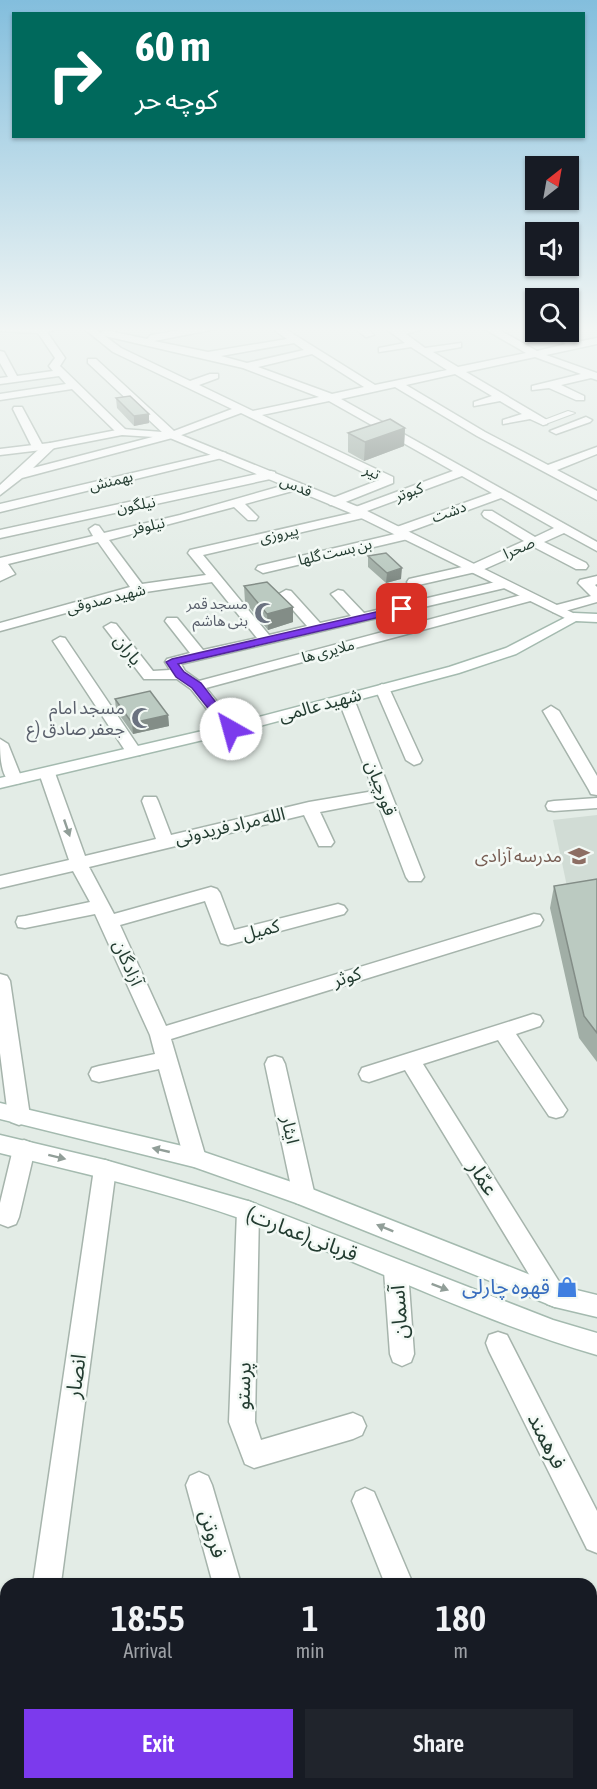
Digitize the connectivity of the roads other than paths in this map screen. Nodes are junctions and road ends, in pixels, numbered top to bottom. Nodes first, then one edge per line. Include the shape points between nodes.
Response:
1 (19, 410) edge
2 (99, 410) edge
3 (150, 410) edge
4 (245, 410) edge
5 (257, 410) edge
6 (355, 410) edge
7 (442, 410) edge
8 (523, 410) edge
9 (248, 412) junction
10 (571, 413) joint
11 (530, 415) junction
12 (507, 422) dead end
13 (543, 422) joint
14 (591, 423) edge
15 (556, 431) dead end
16 (122, 432) junction
17 (171, 435) junction
18 (428, 435) dead end
19 (410, 440) junction
20 (68, 442) junction
21 (44, 447) junction
22 (597, 450) edge
23 (0, 452) edge
24 (222, 455) junction
25 (82, 458) junction
26 (548, 469) junction
27 (462, 472) junction
28 (19, 475) junction
29 (271, 475) junction
30 (296, 486) junction
31 (0, 491) edge
32 (500, 494) junction
33 (261, 496) junction
34 (597, 496) edge
35 (334, 502) junction
36 (236, 503) junction
37 (274, 506) dead end
38 (0, 508) edge
39 (360, 513) junction
40 (86, 514) junction
41 (488, 514) dead end
42 (252, 517) dead end
43 (183, 518) junction
44 (563, 529) junction
45 (199, 531) dead end
46 (403, 533) junction
47 (0, 534) edge
48 (100, 537) junction
49 (534, 542) junction
50 (597, 547) edge
51 (0, 562) edge
52 (581, 566) dead end
53 (263, 568) dead end
54 (475, 568) junction
55 (0, 577) edge
56 (213, 578) junction
57 (597, 580) edge
58 (414, 582) dead end
59 (504, 584) junction
60 (138, 589) junction
61 (286, 594) dead end
62 (338, 594) dead end
63 (597, 596) edge
64 (529, 597) junction
65 (558, 609) junction
66 (574, 617) junction
67 (597, 618) edge
68 (362, 619) junction
69 (172, 621) dead end
70 (0, 627) edge
71 (111, 627) dead end
72 (317, 628) junction
73 (266, 640) junction
74 (60, 641) dead end
75 (201, 657) junction
76 (176, 668) junction
77 (196, 686) junction
78 (382, 688) junction
79 (346, 699) junction
80 (551, 711) dead end
81 (231, 729) junction
82 (0, 744) edge
83 (134, 752) junction
84 (414, 760) dead end
85 (47, 773) junction
86 (7, 781) edge
87 (597, 790) edge
88 (383, 795) junction
89 (150, 801) dead end
90 (597, 803) edge
91 (554, 806) dead end
92 (309, 807) junction
93 (165, 841) junction
94 (324, 842) dead end
95 (80, 865) junction
96 (415, 877) dead end
97 (0, 882) edge
98 (338, 910) dead end
99 (106, 914) junction
100 (534, 920) dead end
101 (25, 922) dead end
102 (0, 981) edge
103 (533, 1021) dead end
104 (503, 1031) junction
105 (160, 1035) junction
106 (166, 1060) junction
107 (410, 1061) junction
108 (275, 1064) dead end
109 (99, 1074) dead end
110 (369, 1074) dead end
111 (556, 1110) dead end
112 (10, 1113) edge
113 (0, 1144) edge
114 (24, 1149) junction
115 (195, 1158) junction
116 (105, 1169) junction
117 (304, 1196) junction
118 (248, 1211) junction
119 (8, 1217) dead end
120 (396, 1271) junction
121 (555, 1296) junction
122 (597, 1306) edge
123 (498, 1343) dead end
124 (597, 1344) edge
125 (402, 1354) dead end
126 (353, 1426) dead end
127 (199, 1485) dead end
128 (365, 1501) dead end
129 (597, 1539) edge
130 (48, 1578) edge
131 (225, 1578) edge
132 (397, 1578) edge

1 - 21 street
2 - 16 street
3 - 17 street
4 - 9 street, تیر
5 - 9 street
6 - 19 street
7 - 26 street
8 - 11 street
9 - 17 street
9 - 35 street, تیر via 389,480
10 - 13 street
10 - 14 street
11 - 12 street
11 - 13 street
14 - 15 street
16 - 17 street, قدس
16 - 20 street, قدس
17 - 24 street, قدس
17 - 25 street
18 - 19 street
19 - 27 street
20 - 21 street, قدس
20 - 25 street
21 - 23 street, قدس
21 - 28 street
22 - 26 street
24 - 29 street, قدس
24 - 38 street, بهمنش
25 - 28 street
26 - 34 street
27 - 32 street
27 - 39 street, کبوتر
28 - 31 street
29 - 30 street, قدس
29 - 40 street, نیلگون
30 - 33 street, نیلوفر
30 - 35 street, قدس
32 - 44 street
32 - 46 street, دشت
33 - 36 street, نیلوفر
33 - 37 street
35 - 39 street, قدس
36 - 42 street
36 - 43 street, نیلوفر
39 - 46 street, قدس
39 - 56 street, پیروزی via 195,553
40 - 47 street, نیلگون
40 - 48 street
41 - 49 street
43 - 45 street
43 - 48 street, نیلوفر
44 - 49 street, صحرا
44 - 50 street
46 - 53 street, بن بست گلها
46 - 54 street, قدس
48 - 51 street, نیلوفر
48 - 60 street
49 - 52 street
49 - 54 street, صحرا
51 - 55 street via 8,574
54 - 58 street, صحرا
54 - 59 street, قدس
56 - 60 street, شهید صدوقی
56 - 73 street
57 - 63 street via 585,583
59 - 64 street, قدس
59 - 68 street
60 - 70 street, شهید صدوقی
61 - 72 street
62 - 68 street
63 - 65 street
64 - 65 street, قدس
64 - 77 street, ملایری ها
65 - 66 street, قدس
66 - 67 street
66 - 78 street, شهید عالمی via 511,651
68 - 72 street
69 - 75 street
71 - 76 street, یاران via 149,676
72 - 73 street
73 - 75 street
74 - 83 street
75 - 76 street
76 - 77 street
77 - 81 street
78 - 79 street, شهید عالمی
78 - 84 street
79 - 81 street, شهید عالمی
79 - 88 street, قورچیان
80 - 87 street
81 - 83 street, شهید عالمی
82 - 86 street
83 - 85 street, شهید عالمی
85 - 86 street, شهید عالمی
85 -> 95 street, آزادگان
88 - 92 street, الله مراد فریدونی
88 - 96 street, قورچیان
89 - 93 street
90 - 91 street
92 - 93 street, الله مراد فریدونی
92 - 94 street
93 - 95 street, الله مراد فریدونی
95 - 97 street, الله مراد فریدونی
95 - 99 street, آزادگان
98 - 99 street, کمیل via 228,938 211,893
99 - 101 street
99 - 105 street, آزادگان
100 - 105 street, کوثر
102 - 112 street
103 - 104 street
104 - 107 street
104 - 111 street
105 - 106 street, آزادگان
106 - 109 street
106 - 115 street, آزادگان
107 - 110 street
107 - 121 street, عمّار
108 - 117 street, ایثار
115 -> 112 street, (عمارت)قربانی
113 - 114 street, (عمارت)قربانی
114 -> 116 street, (عمارت)قربانی
114 - 119 street
115 - 117 street, (عمارت)قربانی
116 - 118 street, (عمارت)قربانی
116 - 130 street, انصار
121 -> 117 street, (عمارت)قربانی
118 - 120 street, (عمارت)قربانی
118 - 126 street, پرستو via 242,1422 254,1455
120 -> 124 street, (عمارت)قربانی
120 - 125 street, آسمان
121 - 122 street, (عمارت)قربانی
123 - 129 street, فرهمند
127 - 131 street, فروتن
128 - 132 street

